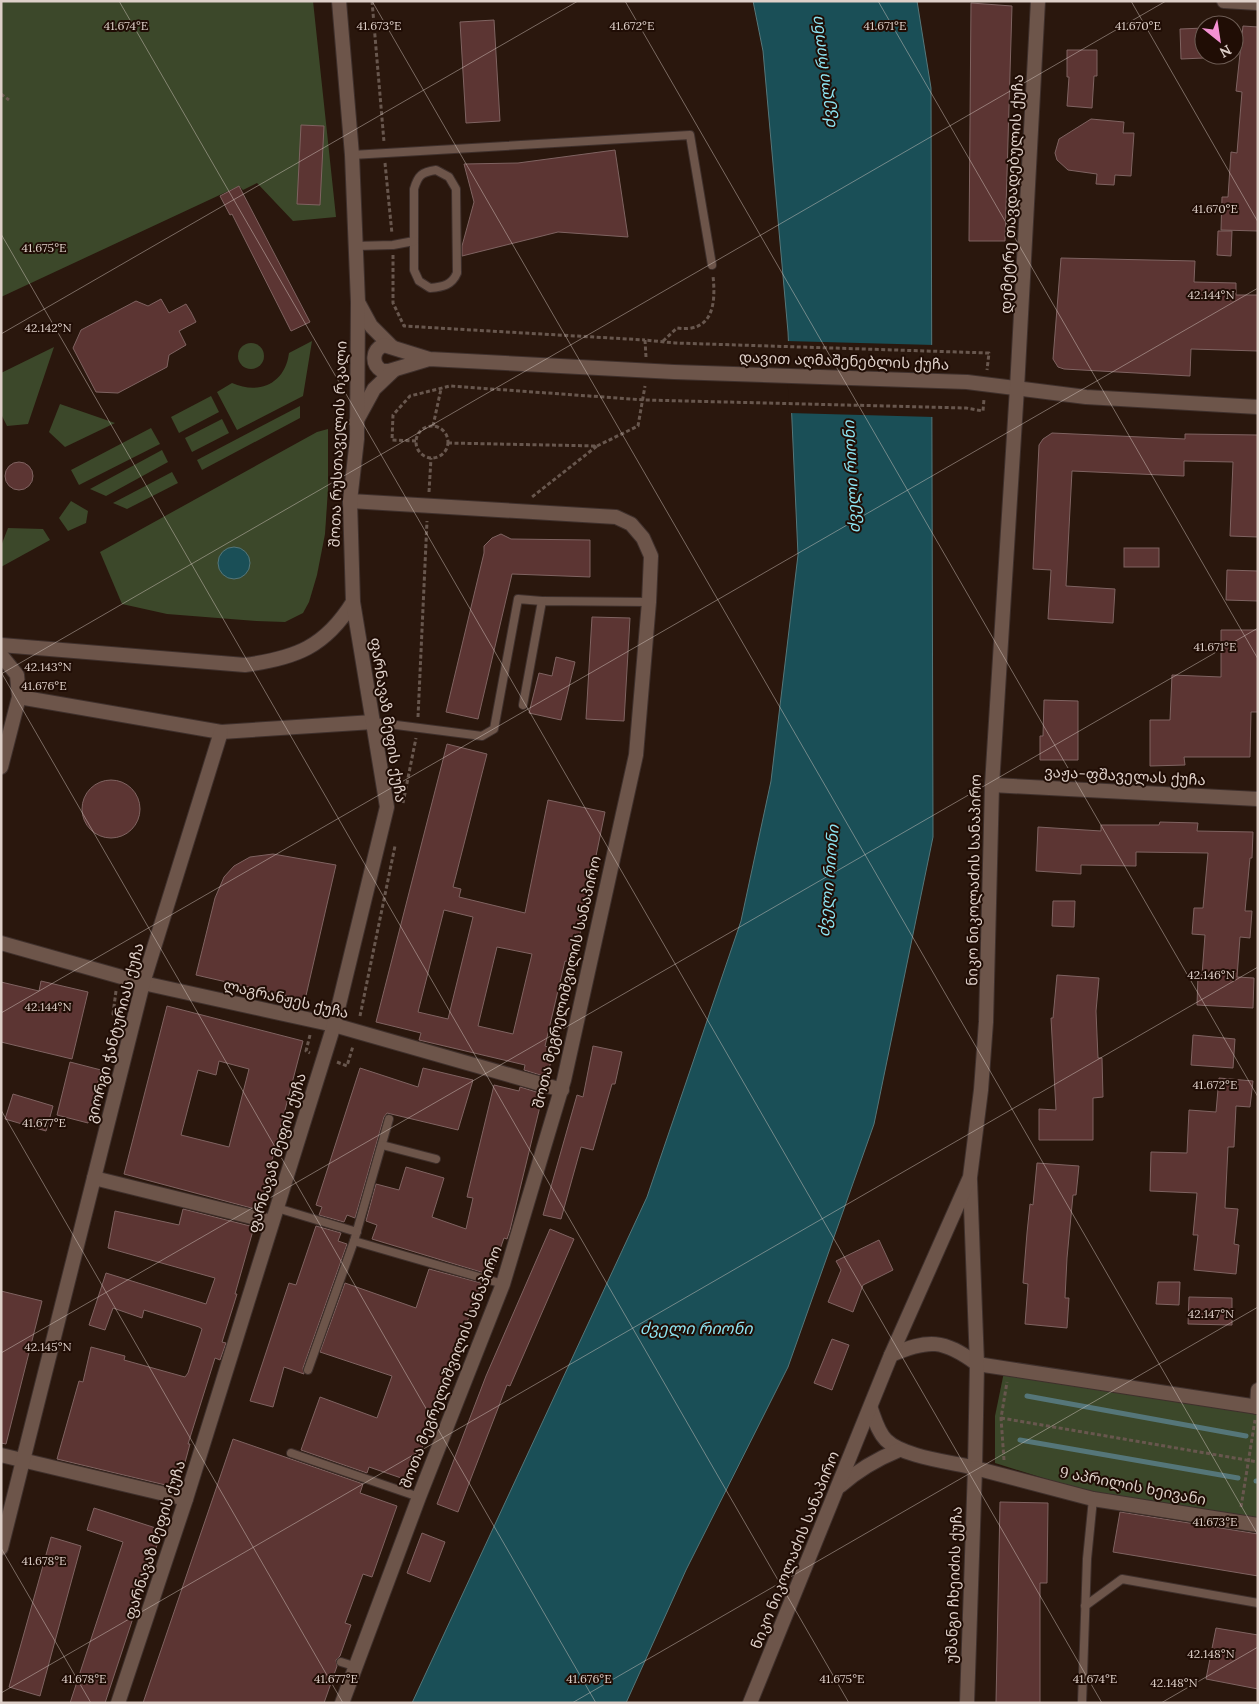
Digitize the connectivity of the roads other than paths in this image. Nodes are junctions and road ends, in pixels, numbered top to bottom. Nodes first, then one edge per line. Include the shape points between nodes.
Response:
1 (339, 1) edge
2 (1038, 1) edge
3 (1224, 1) edge
4 (1258, 3) edge
5 (352, 155) junction
6 (414, 241) junction
7 (355, 246) junction
8 (712, 266) road end
9 (358, 302) junction
10 (392, 347) junction
11 (429, 359) junction
12 (394, 370) junction
13 (1017, 388) junction
14 (1258, 406) edge
15 (356, 423) junction
16 (350, 501) junction
17 (542, 601) junction
18 (353, 602) junction
19 (650, 602) junction
20 (1, 644) edge
21 (1, 655) edge
22 (19, 697) junction
23 (523, 705) dead end
24 (373, 722) junction
25 (221, 732) junction
26 (1, 767) edge
27 (992, 786) junction
28 (1258, 799) edge
29 (1, 943) edge
30 (143, 983) junction
31 (334, 1024) junction
32 (562, 1090) junction
33 (389, 1118) dead end
34 (382, 1145) junction
35 (436, 1159) dead end
36 (970, 1177) junction
37 (94, 1178) junction
38 (274, 1215) junction
39 (357, 1232) junction
40 (354, 1241) junction
41 (503, 1284) junction
42 (891, 1356) junction
43 (977, 1364) junction
44 (308, 1370) dead end
45 (1258, 1390) edge
46 (1257, 1407) edge
47 (871, 1409) junction
48 (899, 1450) junction
49 (291, 1453) dead end
50 (1, 1455) edge
51 (22, 1460) junction
52 (975, 1468) junction
53 (838, 1488) junction
54 (419, 1497) junction
55 (186, 1499) junction
56 (1093, 1499) junction
57 (1258, 1525) edge
58 (1, 1548) edge
59 (1258, 1603) edge
60 (1085, 1606) junction
61 (341, 1662) dead end
62 (357, 1668) junction
63 (118, 1703) edge
64 (342, 1703) edge
65 (750, 1703) edge
66 (967, 1703) edge
67 (1082, 1703) edge

1 - 5 street, შოთა რუსთაველის რკალი
2 - 13 street, დემეტრე თავდადებულის ქუჩა
3 - 4 street
5 - 7 street, შოთა რუსთაველის რკალი
5 - 8 lane via 690,135
6 - 6 lane via 414,270 419,281 430,288 443,287 454,281 457,273 456,189 450,177 439,171 424,172 417,178
6 - 7 lane
7 - 9 street, შოთა რუსთაველის რკალი
9 - 10 street, დავით აღმაშენებლის ქუჩა via 374,331
9 - 15 street, შოთა რუსთაველის რკალი
10 - 11 street, დავით აღმაშენებლის ქუჩა
10 - 12 street via 384,345 378,348 374,357 375,364 382,371
11 - 12 street, დავით აღმაშენებლის ქუჩა
11 - 13 street, დავით აღმაშენებლის ქუჩა via 674,372 967,382
12 - 15 street, დავით აღმაშენებლის ქუჩა via 374,389
13 - 14 street, დავით აღმაშენებლის ქუჩა via 1086,396
13 - 27 street, ნიკო ნიკოლაძის სანაპირო
15 - 16 street, შოთა რუსთაველის რკალი
16 - 18 street, შოთა რუსთაველის რკალი
16 - 19 street, შოთა მეგრელიშვილის სანაპირო via 616,518 631,524 643,538 650,556
17 - 19 lane
17 - 23 lane
17 - 24 lane via 518,599 494,729 482,736
18 - 20 street via 336,626 316,645 278,661 245,666
18 - 24 street, ფარნავაზ მეფის ქუჩა
19 - 32 street, შოთა მეგრელიშვილის სანაპირო via 636,755
21 - 22 street via 17,675
22 - 25 street
22 - 26 street
24 - 25 street
24 - 31 street, ფარნავაზ მეფის ქუჩა via 387,806
25 - 30 street, გიორგი ჭანტურიას ქუჩა
27 - 28 street, ვაჟა-ფშაველას ქუჩა
27 - 36 street, ნიკო ნიკოლაძის სანაპირო via 986,1022
29 - 30 street, ლაგრანჟეს ქუჩა
30 - 31 street, ლაგრანჟეს ქუჩა
30 - 37 street, გიორგი ჭანტურიას ქუჩა
31 - 32 street, ლაგრანჟეს ქუჩა
31 - 38 street, ფარნავაზ მეფის ქუჩა
32 - 41 street, შოთა მეგრელიშვილის სანაპირო
33 - 34 lane
34 - 35 lane
34 - 39 lane
36 - 42 street, ნიკო ნიკოლაძის სანაპირო
36 - 43 street
37 - 38 street
37 - 51 street, გიორგი ჭანტურიას ქუჩა
38 - 39 lane
38 - 55 street, ფარნავაზ მეფის ქუჩა
39 - 40 lane
40 - 41 lane
40 - 44 lane
41 - 54 street, შოთა მეგრელიშვილის სანაპირო
42 - 43 street via 917,1344 938,1344 958,1350
42 - 47 street
43 - 46 street
43 - 52 street
45 - 46 street
47 - 48 street via 886,1440
47 - 53 street, ნიკო ნიკოლაძის სანაპირო
48 - 52 street
48 - 53 street via 876,1459
49 - 54 lane
50 - 51 street
51 - 55 street
51 - 58 street, გიორგი ჭანტურიას ქუჩა
52 - 56 street, 9 აპრილის ხეივანი
52 - 66 street, უშანგი ჩხეიძის ქუჩა
53 - 65 street, ნიკო ნიკოლაძის სანაპირო
54 - 62 street, შოთა მეგრელიშვილის სანაპირო
55 - 63 street, ფარნავაზ მეფის ქუჩა
56 - 57 street, 9 აპრილის ხეივანი
56 - 60 lane
59 - 60 lane via 1122,1579
60 - 67 lane
61 - 62 lane
62 - 64 street, შოთა მეგრელიშვილის სანაპირო

